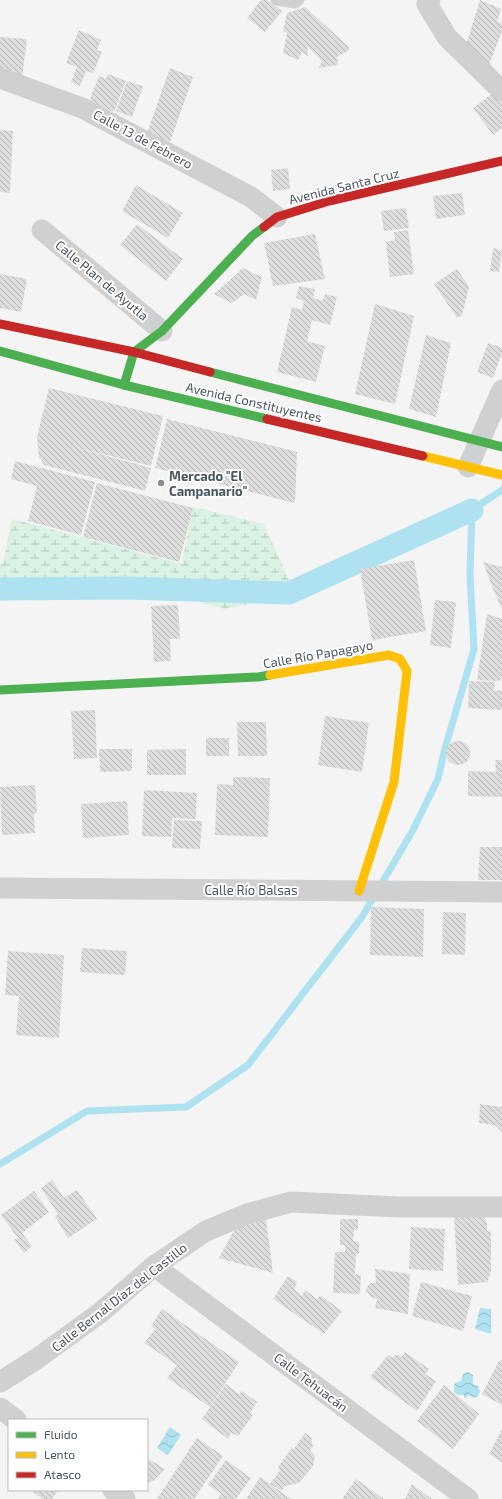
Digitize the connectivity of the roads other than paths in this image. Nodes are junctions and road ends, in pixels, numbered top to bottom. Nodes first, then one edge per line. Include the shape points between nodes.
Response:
1 (276, 0) edge
2 (298, 0) edge
3 (428, 2) edge
4 (0, 78) edge
5 (502, 91) edge
6 (502, 161) edge
7 (277, 217) junction
8 (42, 230) dead end
9 (0, 324) edge
10 (162, 330) junction
11 (0, 351) edge
12 (134, 352) junction
13 (124, 384) junction
14 (502, 390) edge
15 (478, 441) junction
16 (500, 447) edge
17 (468, 467) junction
18 (498, 474) edge
19 (0, 690) edge
20 (0, 888) edge
21 (367, 891) junction
22 (502, 892) edge
23 (502, 1207) edge
24 (154, 1266) junction
25 (0, 1382) edge
26 (0, 1408) edge
27 (15, 1419) edge
28 (114, 1491) edge
29 (125, 1499) edge
30 (468, 1499) edge

1 - 2 lane via 295,3
3 - 5 street via 447,37
4 - 7 street, Calle 13 de Febrero via 82,108 251,197
6 - 7 street, Avenida Santa Cruz via 329,201
7 - 10 street, Avenida Santa Cruz via 252,236
8 - 10 street, Calle Plan de Ayutla
9 - 12 street, Avenida Constituyentes
10 - 12 street, Avenida Santa Cruz
11 - 13 street, Avenida Constituyentes
12 - 13 street
12 - 15 street, Avenida Constituyentes
13 - 17 street, Avenida Constituyentes
14 - 15 street
15 - 16 street, Avenida Constituyentes
15 - 17 street
17 - 18 street, Avenida Constituyentes
19 - 21 street, Calle Río Papagayo via 258,677 389,655 400,659 407,671 394,782
20 - 21 street, Calle Río Balsas
21 - 22 street, Calle Río Balsas
23 - 24 street, Calle Bernal Díaz del Castillo via 399,1207 291,1202 247,1214 206,1231
24 - 25 street, Calle Bernal Díaz del Castillo via 100,1313
24 - 30 street, Calle Tehuacán
26 - 27 street
28 - 29 street

